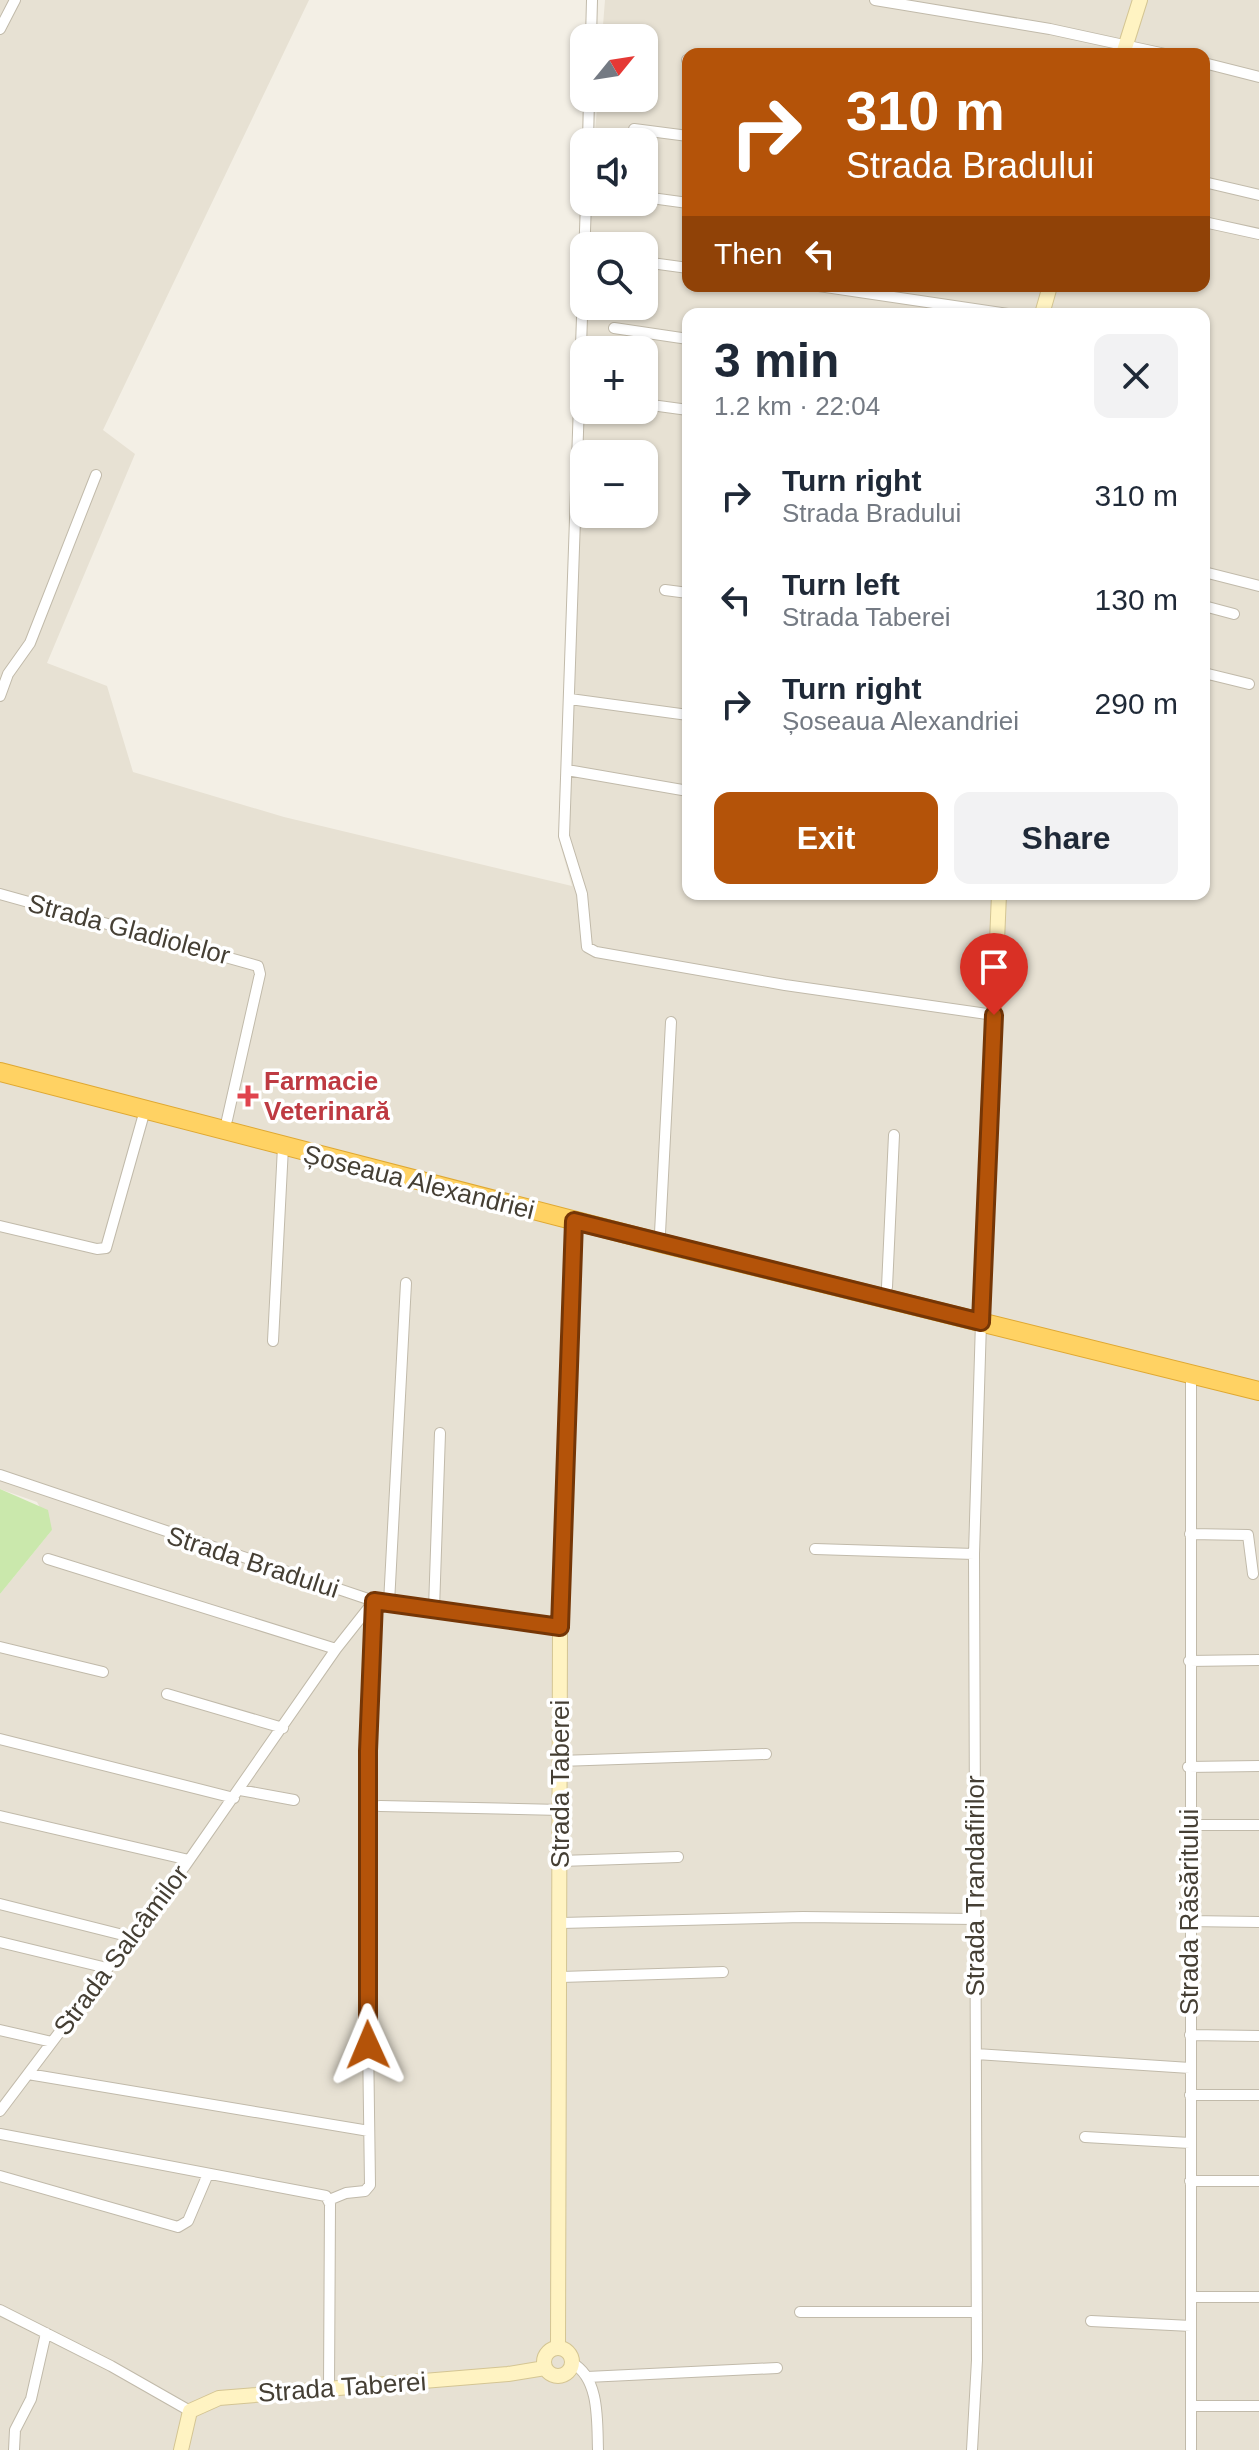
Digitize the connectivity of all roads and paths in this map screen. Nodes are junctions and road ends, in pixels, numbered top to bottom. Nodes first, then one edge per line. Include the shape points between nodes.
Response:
1 (15, 0) edge
2 (592, 0) edge
3 (875, 0) edge
4 (1140, 0) edge
5 (591, 24) edge
6 (0, 29) edge
7 (1120, 48) edge
8 (1125, 48) edge
9 (1210, 65) edge
10 (1259, 77) edge
11 (658, 132) edge
12 (682, 135) edge
13 (1210, 183) edge
14 (1259, 195) edge
15 (658, 199) edge
16 (682, 202) edge
17 (1210, 223) edge
18 (1259, 234) edge
19 (658, 264) edge
20 (682, 267) edge
21 (860, 292) edge
22 (968, 308) edge
23 (614, 328) dead end
24 (682, 338) edge
25 (658, 406) edge
26 (682, 409) edge
27 (580, 424) edge
28 (96, 475) dead end
29 (1210, 574) edge
30 (1259, 586) edge
31 (665, 590) dead end
32 (682, 592) edge
33 (1210, 608) edge
34 (1234, 614) dead end
35 (1210, 674) edge
36 (1249, 684) dead end
37 (0, 696) edge
38 (570, 699) junction
39 (682, 714) edge
40 (567, 770) junction
41 (682, 790) edge
42 (0, 894) edge
43 (999, 900) edge
44 (994, 1015) junction
45 (671, 1022) dead end
46 (0, 1062) edge
47 (0, 1072) edge
48 (145, 1110) junction
49 (227, 1120) junction
50 (894, 1135) dead end
51 (283, 1147) junction
52 (574, 1221) junction
53 (0, 1226) edge
54 (660, 1233) junction
55 (406, 1283) dead end
56 (887, 1287) junction
57 (981, 1317) junction
58 (273, 1341) dead end
59 (1191, 1374) junction
60 (1259, 1380) edge
61 (1259, 1391) edge
62 (440, 1433) dead end
63 (0, 1475) edge
64 (1190, 1534) junction
65 (815, 1549) dead end
66 (974, 1554) junction
67 (48, 1559) dead end
68 (1253, 1574) dead end
69 (374, 1601) junction
70 (389, 1603) junction
71 (434, 1609) junction
72 (560, 1627) junction
73 (0, 1647) edge
74 (336, 1649) junction
75 (1259, 1660) edge
76 (1189, 1661) junction
77 (103, 1672) dead end
78 (167, 1694) dead end
79 (283, 1728) junction
80 (0, 1739) edge
81 (766, 1754) dead end
82 (748, 1762) dead end
83 (560, 1765) junction
84 (1259, 1766) edge
85 (1188, 1767) junction
86 (237, 1794) junction
87 (294, 1800) dead end
88 (380, 1806) dead end
89 (561, 1810) junction
90 (0, 1816) edge
91 (1188, 1825) junction
92 (1259, 1825) edge
93 (678, 1857) dead end
94 (189, 1860) junction
95 (561, 1861) junction
96 (0, 1904) edge
97 (975, 1919) junction
98 (1188, 1921) junction
99 (1259, 1922) edge
100 (561, 1923) junction
101 (131, 1937) junction
102 (0, 1942) edge
103 (107, 1968) junction
104 (723, 1972) dead end
105 (561, 1977) junction
106 (0, 2030) edge
107 (1190, 2035) junction
108 (1259, 2036) edge
109 (52, 2042) junction
110 (976, 2054) junction
111 (1190, 2068) junction
112 (28, 2074) junction
113 (1190, 2095) junction
114 (1259, 2095) edge
115 (2, 2105) edge
116 (369, 2131) junction
117 (0, 2134) edge
118 (1085, 2137) dead end
119 (1190, 2143) junction
120 (208, 2174) junction
121 (0, 2176) edge
122 (1190, 2181) junction
123 (1259, 2181) edge
124 (329, 2200) junction
125 (1191, 2297) junction
126 (1259, 2297) edge
127 (0, 2310) edge
128 (800, 2312) dead end
129 (977, 2312) junction
130 (1091, 2321) dead end
131 (1191, 2326) junction
132 (46, 2333) junction
133 (558, 2347) junction
134 (572, 2363) junction
135 (545, 2368) junction
136 (777, 2368) dead end
137 (587, 2377) junction
138 (329, 2388) junction
139 (1191, 2406) junction
140 (1259, 2406) edge
141 (190, 2411) junction
142 (14, 2450) edge
143 (181, 2450) edge
144 (598, 2450) edge
145 (972, 2450) edge
146 (1191, 2450) edge

1 - 6 street
2 - 5 street
3 - 7 street
4 - 8 street
9 - 10 street
11 - 12 street
13 - 14 street
15 - 16 street
17 - 18 street
19 - 20 street
21 - 22 street
23 - 24 street
25 - 26 street
27 - 38 street
28 - 37 street via 30,643
29 - 30 street
31 - 32 street
33 - 34 street
35 - 36 street
38 - 39 street
38 - 40 street
40 - 41 street
40 - 44 street via 564,836 582,894 590,950
42 - 49 street, Strada Gladiolelor via 258,966
43 - 44 street
44 - 57 street
45 - 54 street
46 - 49 highway, Șoseaua Alexandriei
47 - 48 highway, Șoseaua Alexandriei
48 - 51 highway, Șoseaua Alexandriei
48 - 53 street via 106,1248
49 - 54 highway, Șoseaua Alexandriei
50 - 56 street
51 - 52 highway, Șoseaua Alexandriei
51 - 58 street
52 - 57 highway, Șoseaua Alexandriei
52 - 72 street, Strada Taberei
54 - 56 highway, Șoseaua Alexandriei
55 - 70 street
56 - 57 highway, Șoseaua Alexandriei
57 - 59 highway, Șoseaua Alexandriei
57 - 60 highway, Șoseaua Alexandriei
57 - 66 street, Strada Trandafirilor
59 - 61 highway, Șoseaua Alexandriei
59 - 64 street, Strada Răsăritului
62 - 71 street
63 - 69 street, Strada Bradului
64 - 68 street via 1248,1535
64 - 76 street, Strada Răsăritului
65 - 66 street
66 - 97 street, Strada Trandafirilor
67 - 74 street
69 - 70 street, Strada Bradului
69 - 74 street, Strada Salcâmilor
69 - 116 street via 366,1891
70 - 71 street, Strada Bradului
71 - 72 street, Strada Bradului
72 - 83 street, Strada Taberei
73 - 77 street
74 - 79 street, Strada Salcâmilor
75 - 76 street
76 - 85 street, Strada Răsăritului
78 - 79 street
79 - 86 street, Strada Salcâmilor
80 - 86 street
81 - 83 street
82 - 83 street
83 - 89 street, Strada Taberei
84 - 85 street
85 - 91 street, Strada Răsăritului
86 - 87 street
86 - 94 street, Strada Salcâmilor
88 - 89 street
89 - 95 street, Strada Taberei
90 - 94 street
91 - 92 street
91 - 98 street, Strada Răsăritului
93 - 95 street
94 - 101 street, Strada Salcâmilor
95 - 100 street, Strada Taberei
96 - 101 street
97 - 100 street
97 - 110 street, Strada Trandafirilor
98 - 99 street
98 - 107 street, Strada Răsăritului
100 - 105 street, Strada Taberei
101 - 103 street, Strada Salcâmilor
102 - 103 street
103 - 109 street, Strada Salcâmilor
104 - 105 street
105 - 133 street, Strada Taberei
106 - 109 street
107 - 108 street
107 - 111 street, Strada Răsăritului
109 - 112 street, Strada Salcâmilor
110 - 111 street
110 - 129 street, Strada Trandafirilor
111 - 113 street, Strada Răsăritului
112 - 115 street, Strada Salcâmilor
112 - 116 street
113 - 114 street
113 - 119 street, Strada Răsăritului
116 - 124 street via 368,2189
117 - 120 street
118 - 119 street
119 - 122 street, Strada Răsăritului
120 - 121 street via 188,2221 178,2227
120 - 124 street via 321,2194
122 - 123 street
122 - 125 street, Strada Răsăritului
124 - 138 street
125 - 126 street
125 - 131 street, Strada Răsăritului
127 - 132 street
128 - 129 street
129 - 145 street, Strada Trandafirilor
130 - 131 street
131 - 139 street, Strada Răsăritului
132 - 141 street
132 - 142 street via 31,2399 15,2430
133 - 134 street via 568,2352
133 - 135 street via 545,2356
134 - 135 street, Strada Taberei via 562,2375
134 - 137 street
135 - 138 street, Strada Taberei
136 - 137 street
137 - 144 street
138 - 141 street, Strada Taberei via 219,2398
139 - 140 street
139 - 146 street, Strada Răsăritului
141 - 143 street

